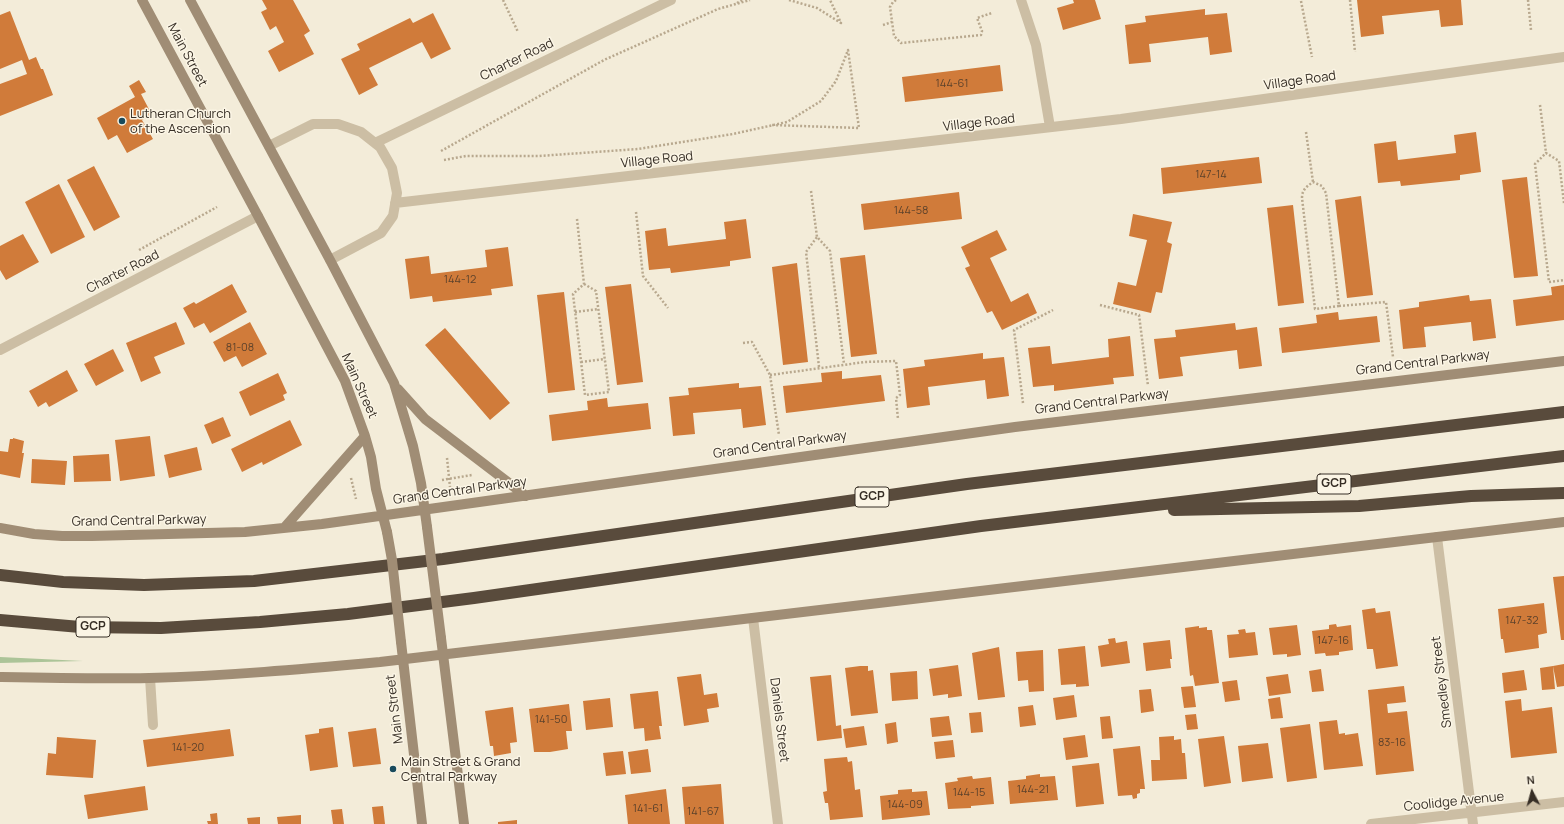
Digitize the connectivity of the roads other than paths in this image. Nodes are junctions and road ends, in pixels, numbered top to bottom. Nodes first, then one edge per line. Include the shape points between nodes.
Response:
1 (142, 0) edge
2 (190, 0) edge
3 (671, 0) edge
4 (1021, 0) edge
5 (1564, 57) edge
6 (1050, 128) junction
7 (375, 143) junction
8 (269, 146) junction
9 (395, 203) junction
10 (258, 216) junction
11 (330, 260) junction
12 (0, 350) edge
13 (1564, 361) edge
14 (394, 383) junction
15 (1564, 412) edge
16 (366, 436) junction
17 (1564, 456) edge
18 (1564, 493) edge
19 (526, 496) junction
20 (425, 510) junction
21 (1104, 511) junction
22 (384, 515) junction
23 (1564, 522) edge
24 (0, 528) edge
25 (284, 528) junction
26 (1437, 537) junction
27 (0, 575) edge
28 (753, 618) junction
29 (0, 620) edge
30 (443, 654) junction
31 (402, 659) junction
32 (0, 677) edge
33 (150, 678) junction
34 (153, 725) dead end
35 (1564, 802) edge
36 (1471, 813) junction
37 (422, 824) edge
38 (464, 824) edge
39 (778, 824) edge
40 (1370, 824) edge
41 (1473, 824) edge

1 - 10 main road, Main Street
2 - 8 main road
3 - 7 street, Charter Road
4 - 6 street via 1036,45
5 - 6 street, Village Road
6 - 9 street, Village Road
7 - 8 street via 361,132 338,124 313,124
7 - 9 street via 392,168 397,193
8 - 11 main road
9 - 11 street via 393,216 381,233
10 - 12 street, Charter Road
10 - 16 main road, Main Street via 345,381
11 - 14 main road
13 - 19 main road, Grand Central Parkway via 1015,427
14 - 19 main road via 425,419
14 - 20 main road via 413,446
15 - 27 highway, GCP via 967,484 443,559 254,581 144,584 63,582
16 - 22 main road, Main Street via 376,489
16 - 25 main road
17 - 21 highway, GCP
18 - 21 highway via 1471,496 1359,506
19 - 20 main road, Grand Central Parkway
20 - 22 main road, Grand Central Parkway
20 - 30 main road, bridge
21 - 29 highway, GCP via 348,614 161,628 80,627
22 - 25 main road, Grand Central Parkway
22 - 31 main road, Main Street, bridge via 392,560
23 - 26 main road
24 - 25 main road, Grand Central Parkway via 62,536 208,534
26 - 28 main road
26 - 36 street, Smedley Street
28 - 30 main road
28 - 39 street, Daniels Street
30 - 31 main road
30 - 38 main road
31 - 33 main road via 266,672
31 - 37 main road, Main Street
32 - 33 main road
33 - 34 street
35 - 36 street, Coolidge Avenue
36 - 40 street, Coolidge Avenue
36 - 41 street, Smedley Street

